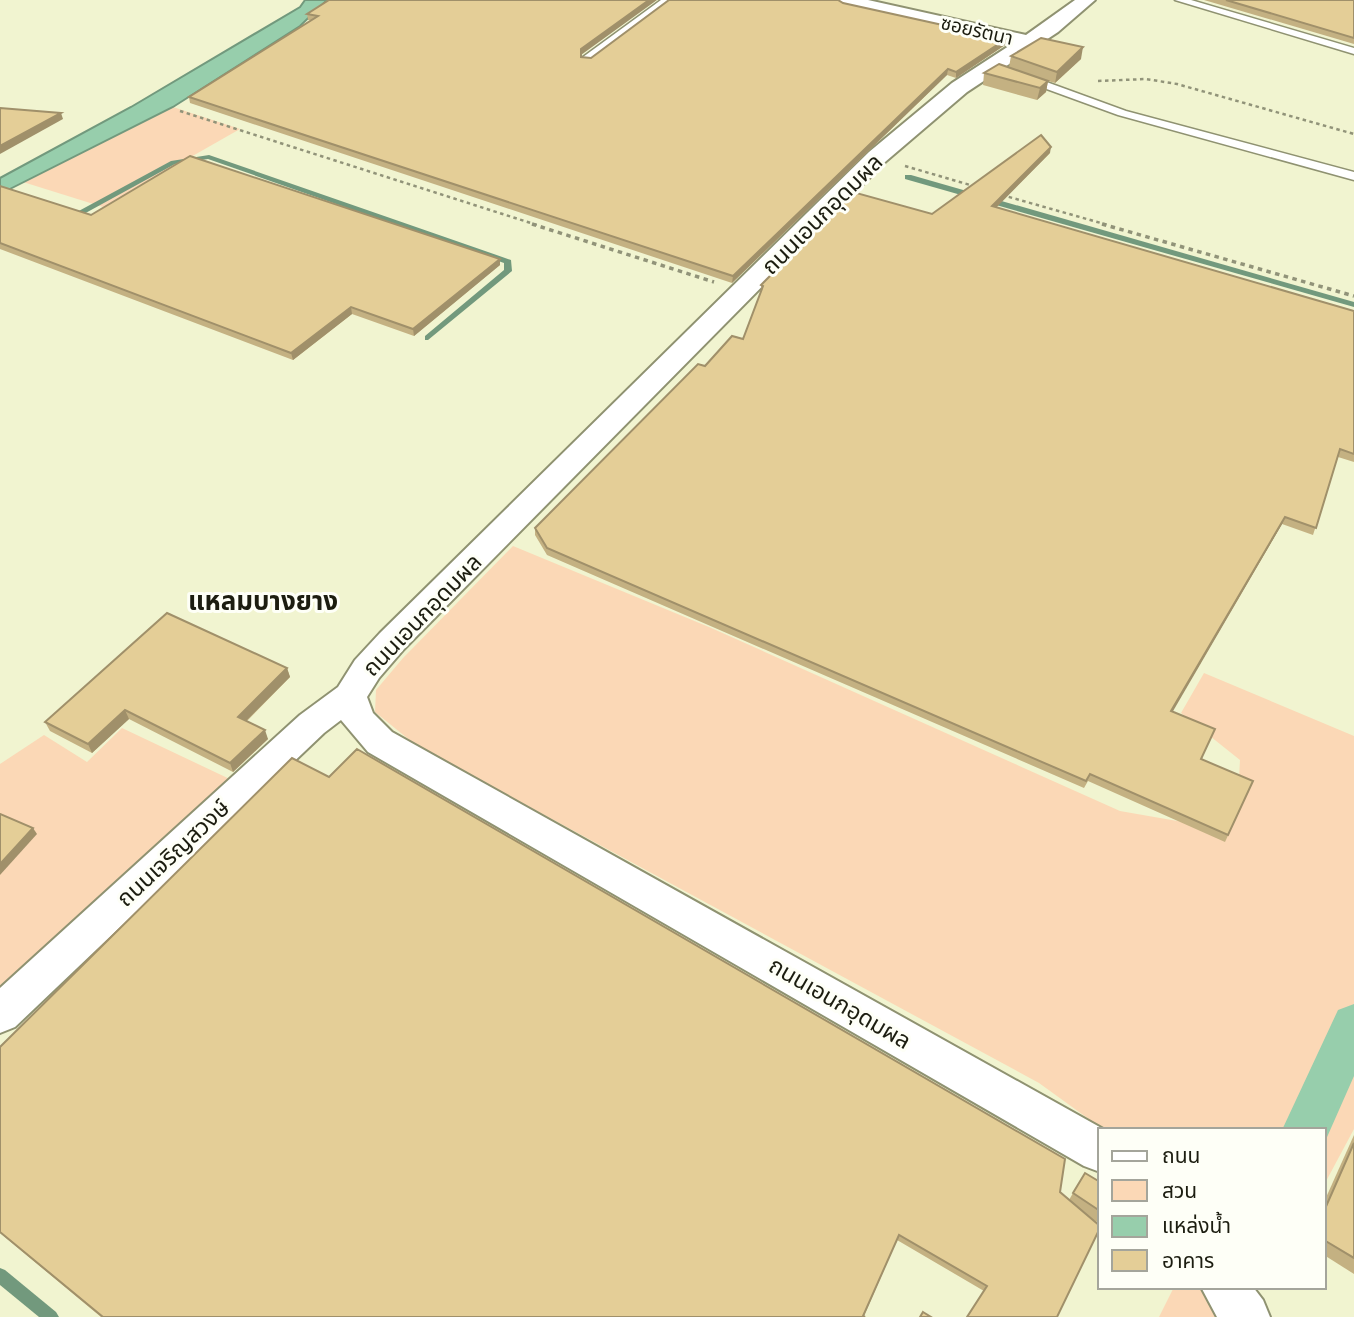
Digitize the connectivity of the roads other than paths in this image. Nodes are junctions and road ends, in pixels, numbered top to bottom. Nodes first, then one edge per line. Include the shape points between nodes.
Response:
1 (667, 0) edge
2 (843, 0) edge
3 (1086, 0) edge
4 (1180, 0) edge
5 (1030, 42) junction
6 (1354, 51) edge
7 (587, 59) edge
8 (1001, 70) junction
9 (1354, 176) edge
10 (350, 696) junction
11 (0, 1014) edge
12 (1098, 1150) edge
13 (1225, 1289) edge
14 (1246, 1317) edge

1 - 7 lane
2 - 5 street, ซอยรัตนา
3 - 5 street, ถนนเอนกอุดมผล via 1056,27
4 - 6 lane
5 - 8 street, ถนนเอนกอุดมผล
8 - 9 lane via 1122,113
8 - 10 street, ถนนเอนกอุดมผล via 934,108 877,158 392,641
10 - 11 street, ถนนเจริญสวงษ์ via 312,724
10 - 12 street, ถนนเอนกอุดมผล via 358,719 380,742
13 - 14 street

